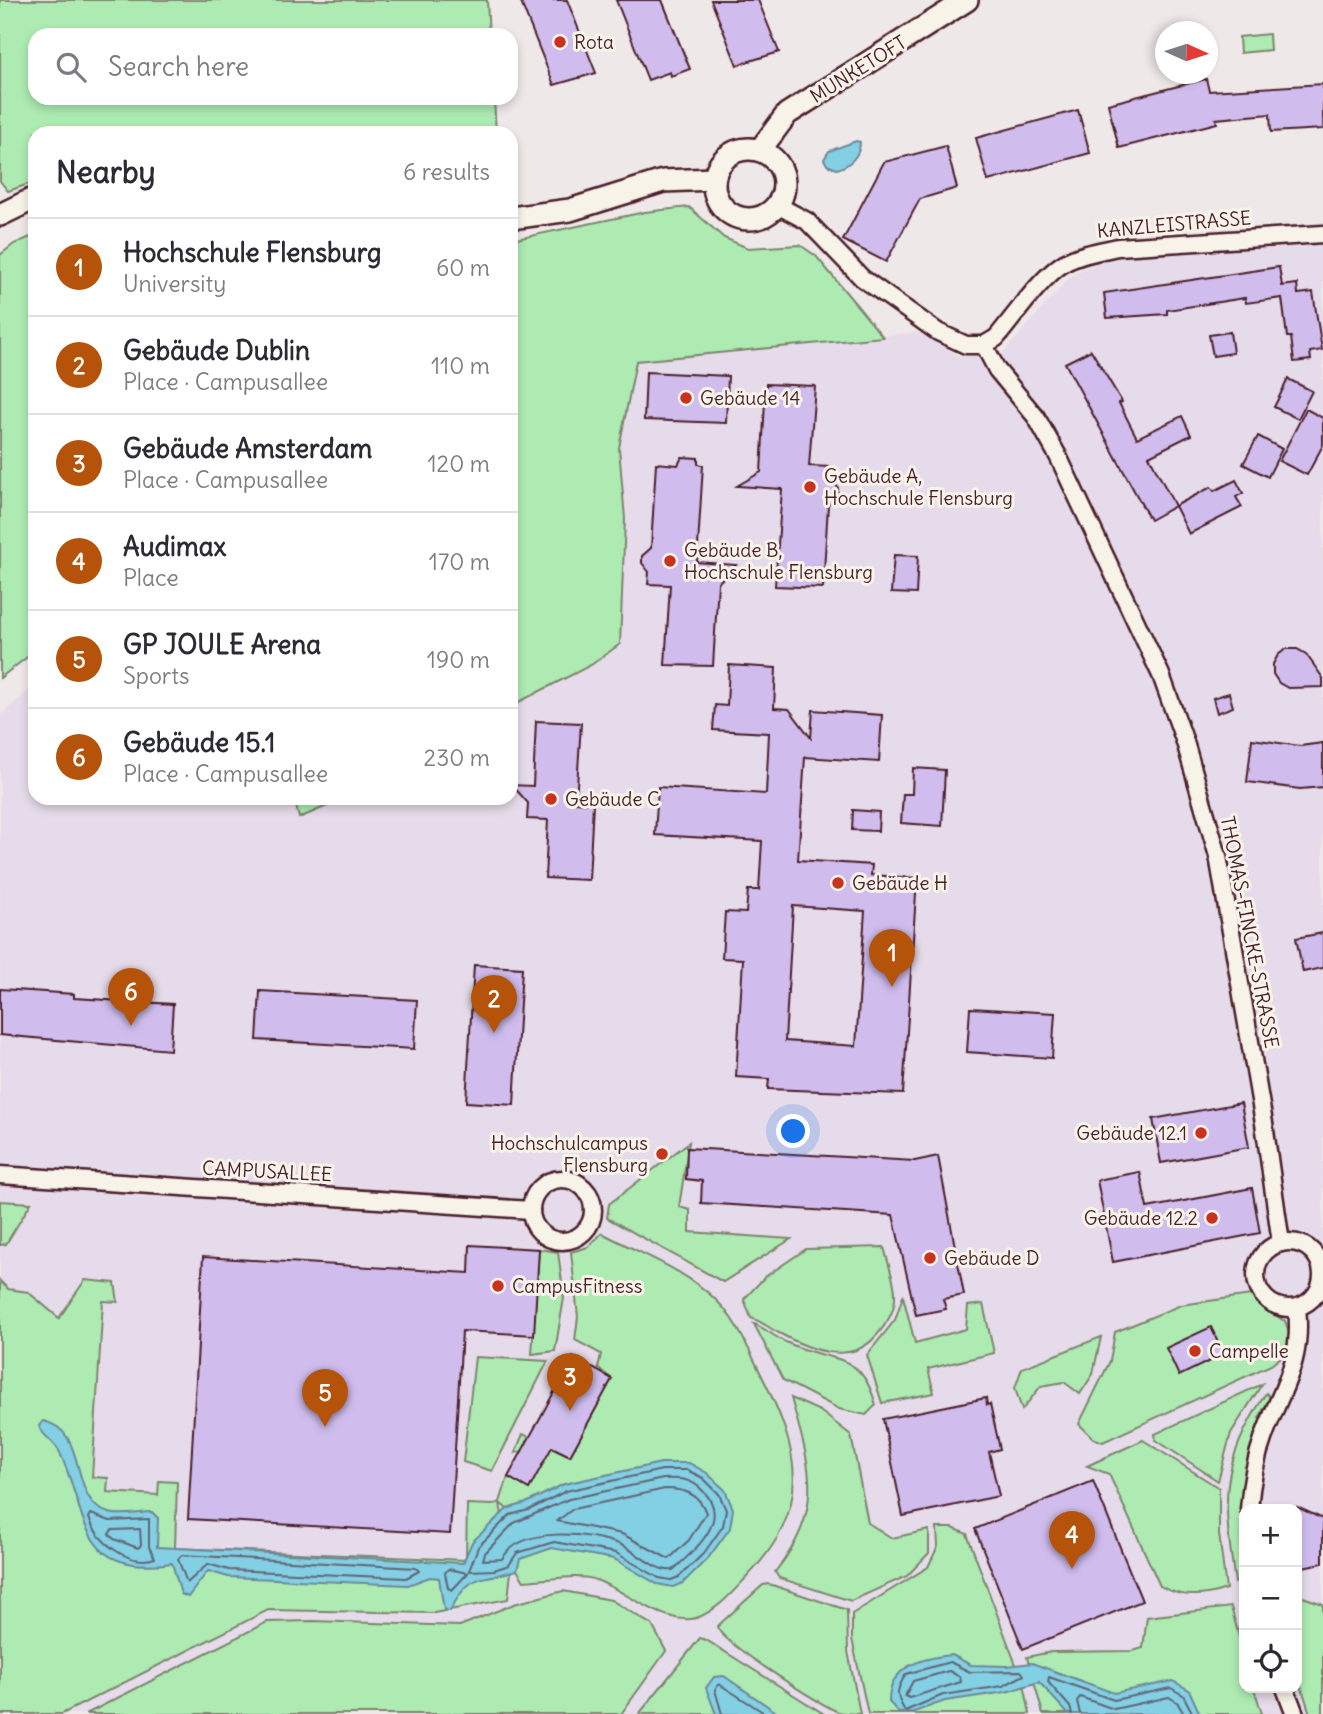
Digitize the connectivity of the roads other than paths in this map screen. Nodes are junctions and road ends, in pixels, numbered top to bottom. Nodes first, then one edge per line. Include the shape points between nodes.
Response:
1 (967, 0) edge
2 (760, 150) junction
3 (713, 179) junction
4 (28, 201) edge
5 (777, 205) junction
6 (0, 215) edge
7 (518, 217) edge
8 (1323, 234) edge
9 (984, 345) junction
10 (0, 1175) edge
11 (531, 1210) dead end
12 (1281, 1243) junction
13 (1297, 1308) junction
14 (1250, 1504) edge
15 (1287, 1693) edge
16 (1295, 1714) edge

1 - 2 street, MUNKETOFT via 787,114
2 - 3 street via 749,148 728,155
2 - 5 street via 778,162 783,172 783,195
3 - 5 street via 717,196 733,215 756,218
3 - 7 street via 663,181 570,210
4 - 6 street
5 - 9 street via 807,221 862,278 938,332 966,345
8 - 9 street, KANZLEISTRASSE via 1118,247 1089,253 1052,273 996,338
9 - 12 street, THOMAS-FINCKE-STRASSE via 1058,456 1161,675 1185,742 1218,856
10 - 11 street, CAMPUSALLEE
12 - 13 street via 1261,1257 1256,1280 1272,1304
12 - 13 street via 1308,1248 1321,1267 1320,1288
13 - 14 street via 1293,1369 1255,1463
15 - 16 street

